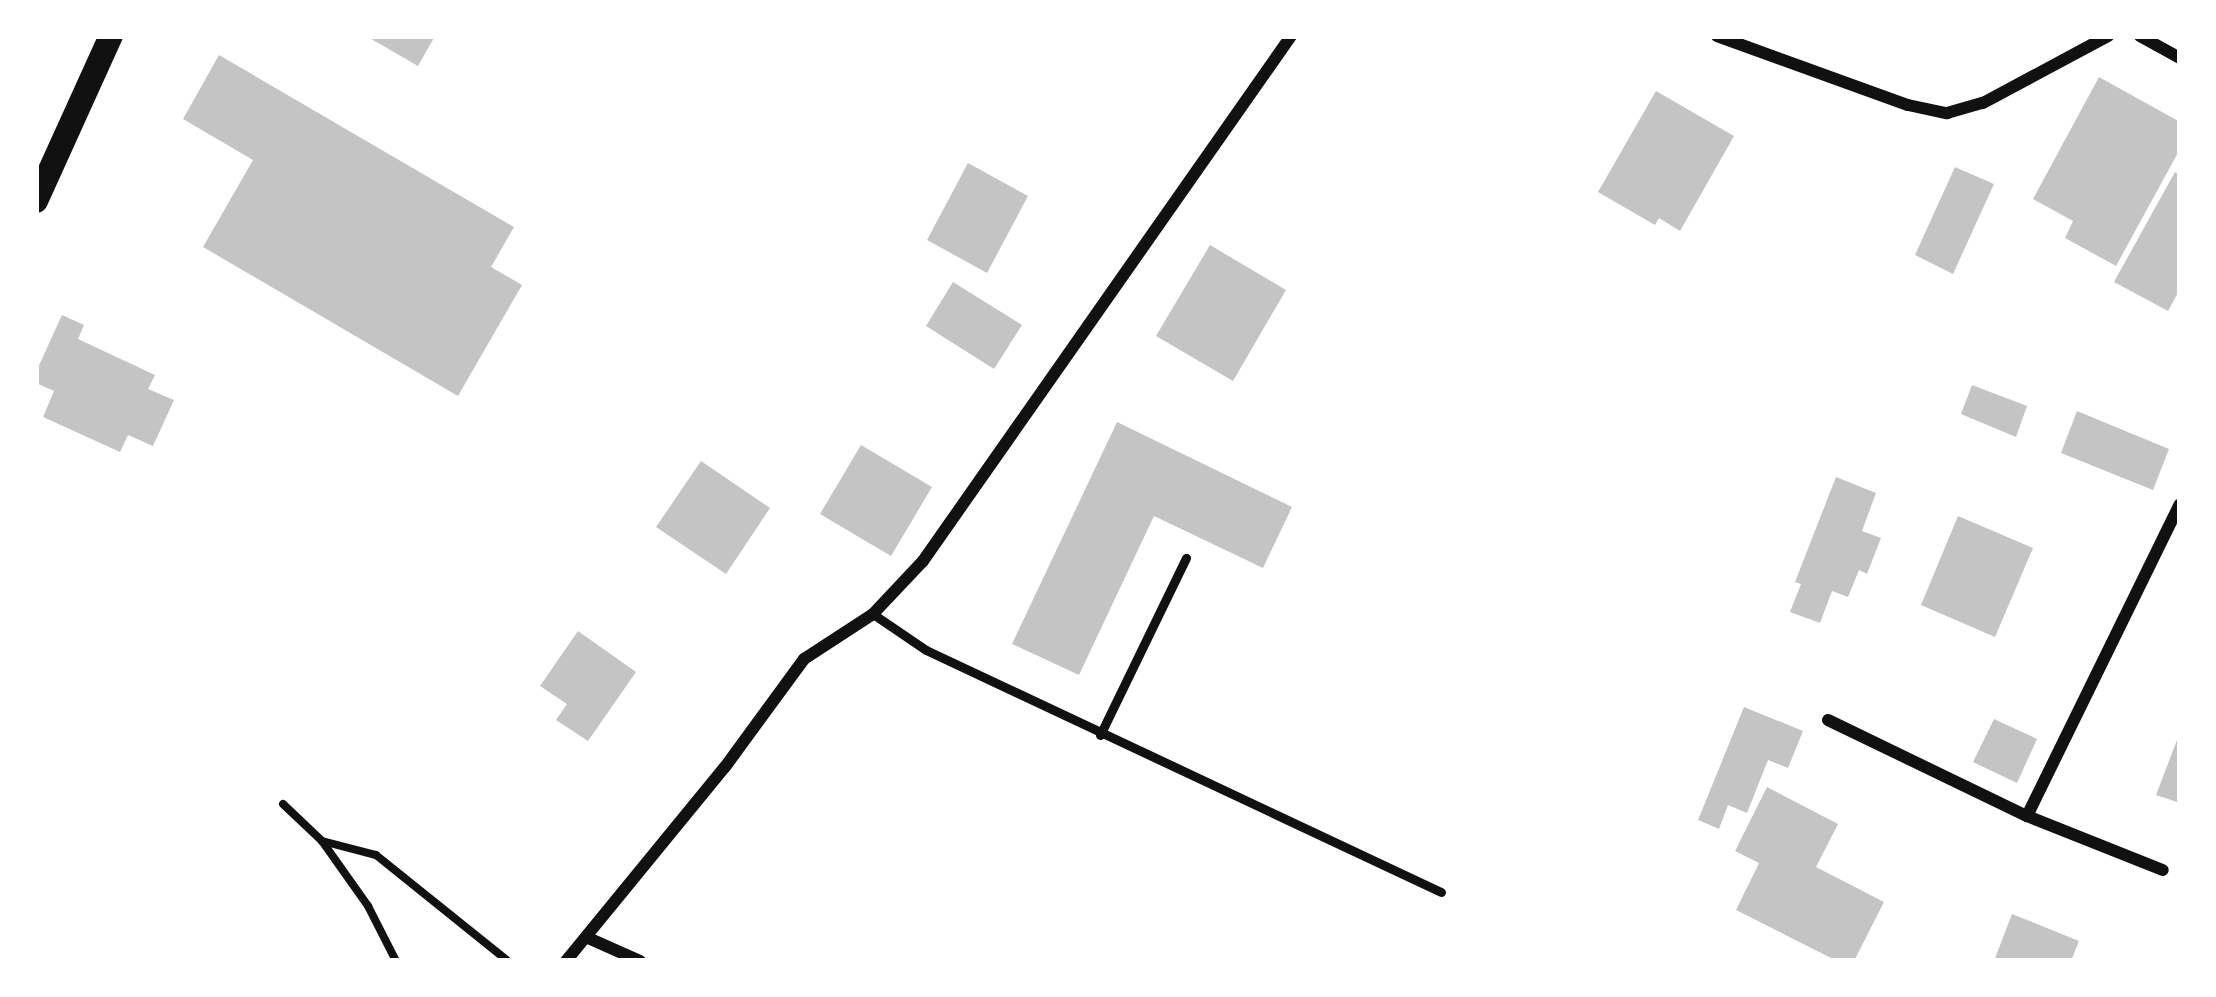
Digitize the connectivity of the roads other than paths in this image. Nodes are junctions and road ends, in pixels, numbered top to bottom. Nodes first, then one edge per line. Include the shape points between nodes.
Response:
1 (112, 36) edge
2 (1291, 36) edge
3 (1717, 36) edge
4 (2108, 36) edge
5 (2140, 36) edge
6 (2180, 58) edge
7 (36, 201) edge
8 (2180, 504) edge
9 (1186, 558) dead end
10 (873, 614) junction
11 (1828, 719) dead end
12 (1100, 735) junction
13 (2027, 816) junction
14 (2164, 870) dead end
15 (1441, 892) dead end
16 (586, 937) junction
17 (566, 961) edge
18 (640, 961) edge

1 - 7 main road
2 - 10 street via 923,561
3 - 4 street via 1947,113 1983,103
5 - 6 street
8 - 13 street
9 - 12 lane
10 - 12 lane via 926,650
10 - 16 street via 804,658
11 - 13 street
12 - 15 lane
13 - 14 street
16 - 17 street
16 - 18 street

